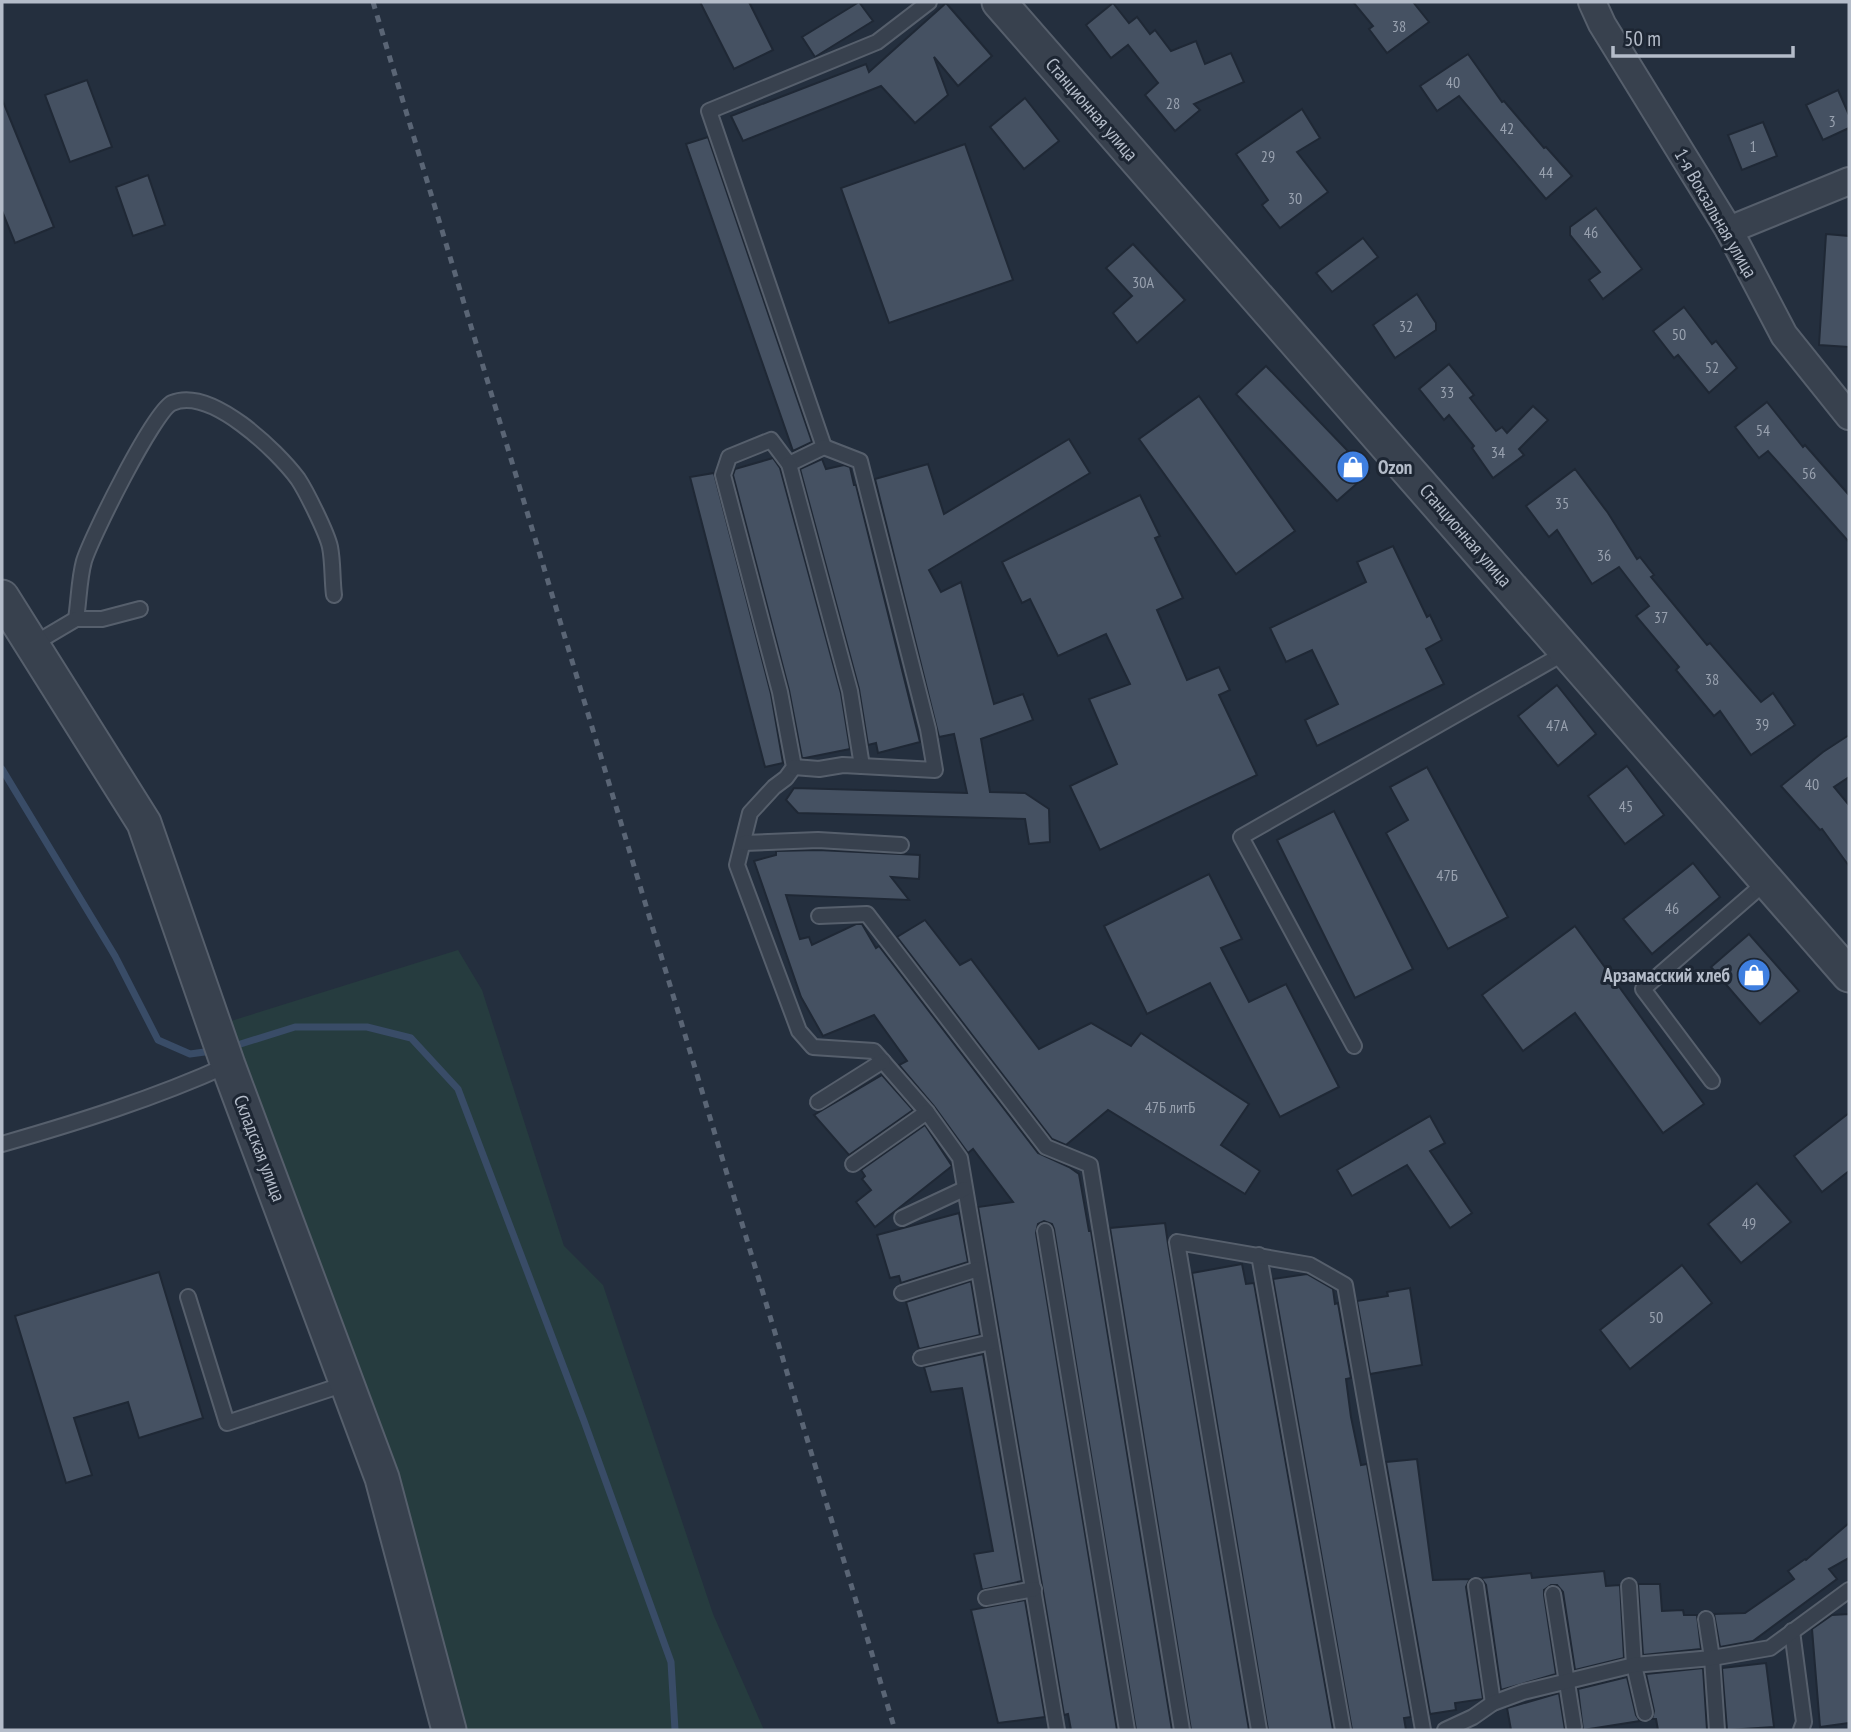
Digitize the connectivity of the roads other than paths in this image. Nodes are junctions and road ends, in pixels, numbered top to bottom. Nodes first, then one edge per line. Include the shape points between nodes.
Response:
1 (929, 2) edge
2 (999, 2) edge
3 (1592, 2) edge
4 (1849, 181) edge
5 (1729, 230) junction
6 (1849, 416) edge
7 (824, 447) junction
8 (789, 464) junction
9 (334, 594) dead end
10 (2, 597) edge
11 (140, 608) dead end
12 (76, 619) junction
13 (32, 645) junction
14 (1568, 651) junction
15 (862, 766) junction
16 (794, 767) junction
17 (744, 843) junction
18 (901, 845) dead end
19 (1768, 880) junction
20 (819, 916) dead end
21 (1849, 975) edge
22 (1354, 1046) dead end
23 (883, 1061) junction
24 (228, 1065) junction
25 (1712, 1081) dead end
26 (818, 1102) dead end
27 (927, 1112) junction
28 (2, 1144) edge
29 (853, 1164) dead end
30 (964, 1189) junction
31 (902, 1218) dead end
32 (1045, 1231) dead end
33 (1259, 1255) junction
34 (978, 1269) junction
35 (902, 1293) dead end
36 (188, 1297) dead end
37 (991, 1342) junction
38 (921, 1358) dead end
39 (345, 1384) junction
40 (1476, 1586) dead end
41 (1629, 1586) dead end
42 (1034, 1589) junction
43 (1849, 1590) edge
44 (1553, 1594) dead end
45 (986, 1598) dead end
46 (1706, 1619) dead end
47 (1792, 1631) junction
48 (1712, 1658) junction
49 (1634, 1665) junction
50 (1567, 1682) junction
51 (1493, 1703) junction
52 (1645, 1713) dead end
53 (1574, 1727) dead end
54 (449, 1730) edge
55 (1057, 1730) edge
56 (1127, 1730) edge
57 (1182, 1730) edge
58 (1259, 1730) edge
59 (1343, 1730) edge
60 (1423, 1730) edge
61 (1446, 1730) edge
62 (1717, 1730) edge
63 (1801, 1730) edge

1 - 7 lane via 877,42 709,111
2 - 14 street, Станционная улица
3 - 5 street, 1-я Вокзальная улица
4 - 5 street
5 - 6 street, 1-я Вокзальная улица via 1784,335
7 - 8 lane
7 - 15 lane via 860,461 935,770
8 - 15 lane via 850,691
8 - 16 lane via 771,440 729,457 723,475 780,692
9 - 12 lane via 330,546 298,480 256,434 222,410 192,402 172,403 159,414 139,449 85,560
10 - 13 street, Складская улица
11 - 12 lane via 102,619
12 - 13 lane
13 - 24 street, Складская улица via 144,822
14 - 19 street, Станционная улица
14 - 22 lane via 1241,837
15 - 16 lane
16 - 17 lane via 750,813
17 - 18 lane via 818,840
17 - 23 lane via 737,865 799,1031 813,1047 873,1051
19 - 21 street, Станционная улица
19 - 25 lane via 1643,989
20 - 57 lane via 867,914 1046,1147 1090,1165
23 - 26 lane
23 - 27 lane
24 - 28 lane via 172,1090
24 - 39 street, Складская улица
27 - 29 lane
27 - 30 lane via 960,1158
30 - 31 lane
30 - 34 lane
32 - 56 lane
33 - 58 lane via 1177,1242
33 - 59 lane
33 - 60 lane via 1310,1265 1345,1285
34 - 35 lane
34 - 37 lane
36 - 39 lane via 227,1423
37 - 38 lane
37 - 42 lane
39 - 54 street, Складская улица via 382,1478
40 - 51 lane
41 - 49 lane
42 - 45 lane
42 - 55 lane
43 - 47 lane
44 - 50 lane
46 - 48 lane
47 - 48 lane via 1770,1648
47 - 63 lane via 1804,1722
48 - 49 lane
48 - 62 lane
49 - 50 lane
49 - 52 lane
50 - 51 lane
50 - 53 lane
51 - 61 lane

